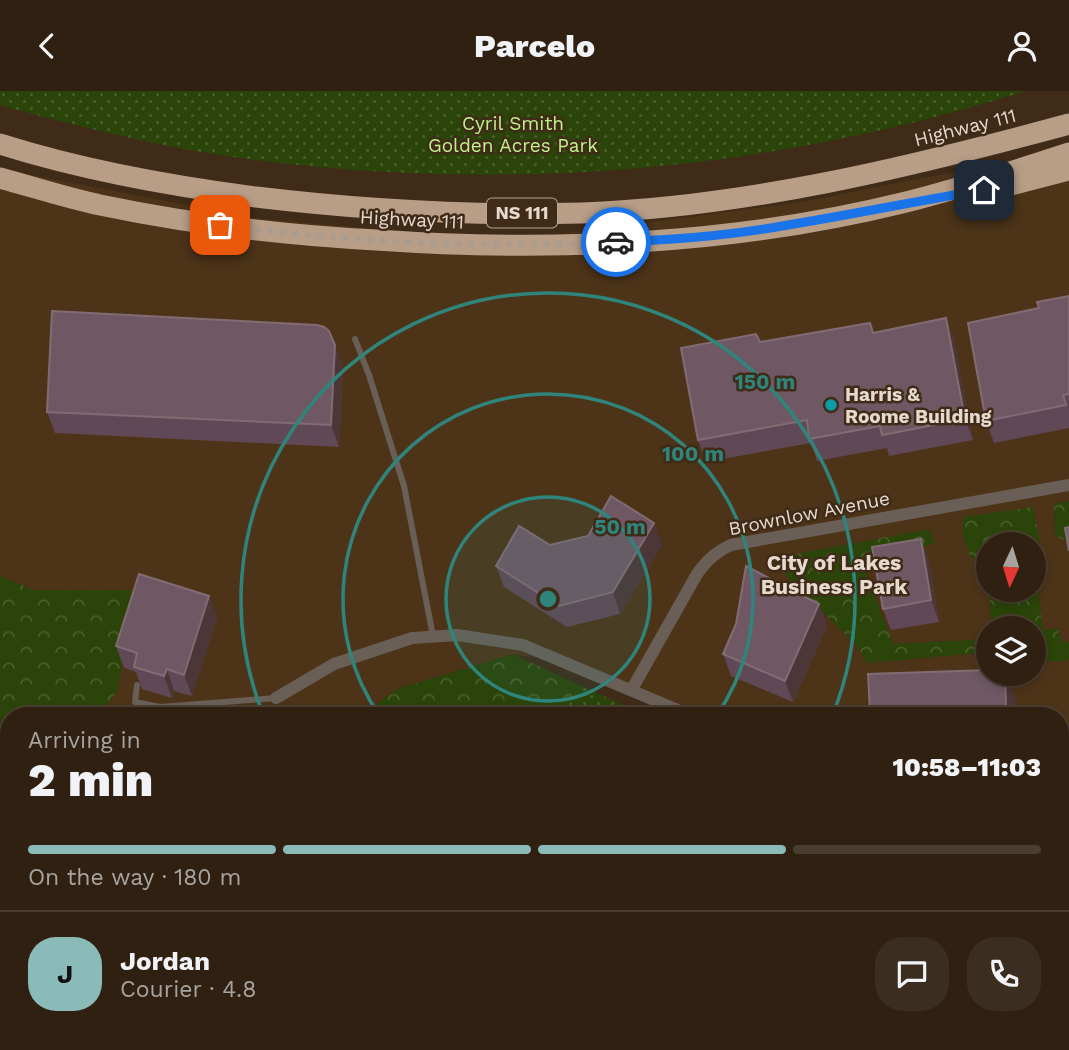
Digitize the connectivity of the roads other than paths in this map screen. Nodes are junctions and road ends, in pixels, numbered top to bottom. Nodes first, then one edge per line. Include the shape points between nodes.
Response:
1 (1069, 122) edge
2 (0, 144) edge
3 (1069, 153) edge
4 (1069, 170) edge
5 (0, 178) edge
6 (902, 203) junction
7 (355, 339) dead end
8 (1069, 485) edge
9 (433, 636) junction
10 (137, 685) dead end
11 (632, 689) junction
12 (276, 698) joint
13 (672, 707) edge

1 - 2 highway, Highway 111 / NS 111 via 901,166 765,193 583,213 397,211 210,191
3 - 6 highway, Highway 111 / NS 111
4 - 6 highway via 1000,188
5 - 6 highway, Highway 111 / NS 111 via 99,205 196,222 293,235 439,244 534,246 702,237
7 - 9 lane via 404,485
8 - 11 street, Brownlow Avenue via 719,550 705,561
9 - 11 street via 523,645
9 - 12 street via 412,638 334,664
10 - 12 lane via 135,702 160,706
11 - 13 street

